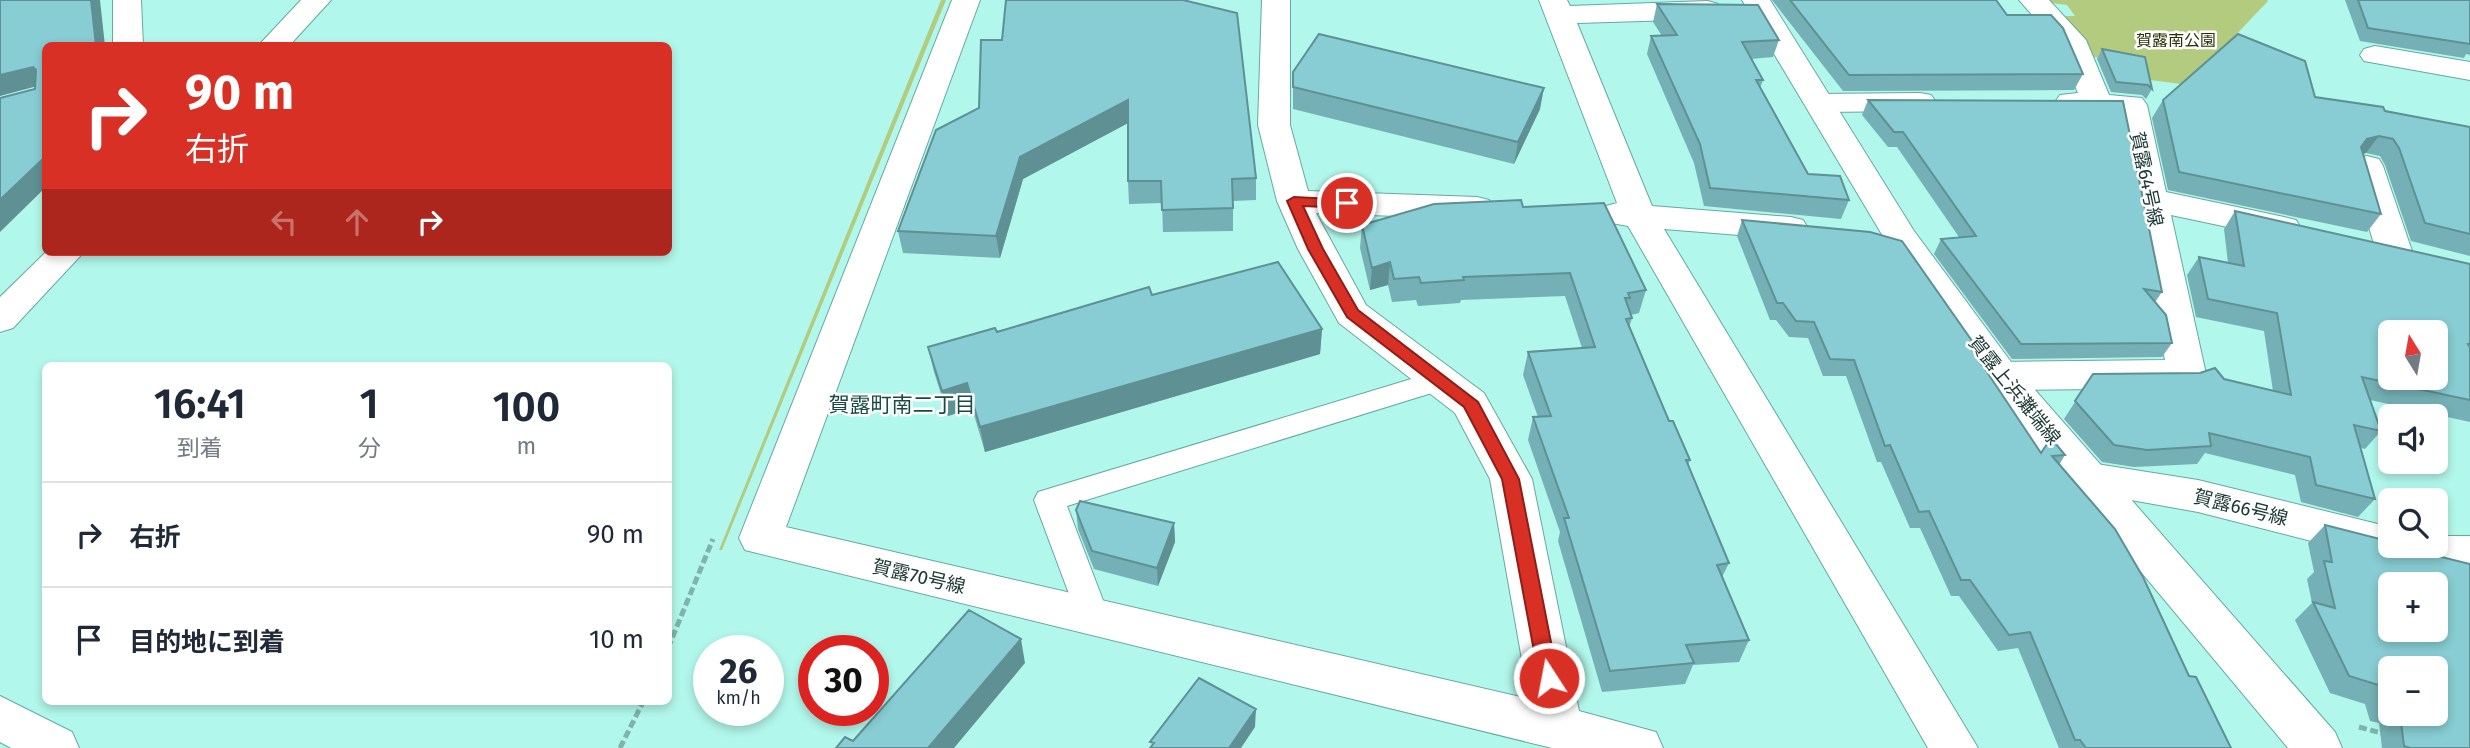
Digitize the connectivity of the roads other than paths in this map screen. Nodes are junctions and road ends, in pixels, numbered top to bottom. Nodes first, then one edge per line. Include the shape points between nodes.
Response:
1 (127, 0) edge
2 (317, 0) edge
3 (966, 0) edge
4 (1276, 0) edge
5 (2033, 0) edge
6 (1631, 5) edge
7 (1759, 6) edge
8 (1556, 7) edge
9 (128, 42) edge
10 (276, 42) edge
11 (2375, 55) dead end
12 (2470, 71) edge
13 (1945, 102) edge
14 (2042, 102) edge
15 (2097, 102) junction
16 (1820, 103) junction
17 (2367, 166) edge
18 (2151, 200) junction
19 (1294, 201) junction
20 (1514, 210) edge
21 (1583, 212) edge
22 (1638, 214) junction
23 (1818, 231) edge
24 (1860, 234) edge
25 (2313, 234) edge
26 (1901, 238) junction
27 (2354, 242) edge
28 (62, 256) edge
29 (0, 319) edge
30 (2000, 376) junction
31 (1441, 380) junction
32 (2090, 479) junction
33 (2378, 541) edge
34 (2448, 553) edge
35 (2470, 554) edge
36 (1093, 616) junction
37 (0, 717) edge
38 (1558, 728) junction
39 (55, 748) edge
40 (1639, 748) edge
41 (1954, 748) edge
42 (2318, 748) edge

1 - 9 main road
2 - 10 main road
3 - 36 main road, 賀露70号線 via 760,538
4 - 19 main road via 1274,125
5 - 15 main road via 2071,40
6 - 7 main road
6 - 8 main road
7 - 16 main road, 賀露上浜灘端線
8 - 22 main road
11 - 12 main road
13 - 16 main road
14 - 15 main road, 賀露64号線
15 - 18 main road, 賀露64号線 via 2131,105
16 - 26 main road, 賀露上浜灘端線
17 - 27 main road via 2407,254
18 - 25 main road
18 - 30 main road, 賀露64号線 via 2187,374
19 - 20 main road
19 - 31 main road via 1352,314
21 - 22 main road
22 - 23 main road
22 - 41 main road
24 - 26 main road
26 - 30 main road, 賀露上浜灘端線
28 - 29 main road
30 - 32 main road, 賀露上浜灘端線
31 - 36 lane via 1049,500
31 - 38 main road via 1470,402 1511,479
32 - 33 main road, 賀露66号線 via 2198,496
32 - 42 main road, 賀露上浜灘端線
34 - 35 main road
36 - 38 main road, 賀露70号線
37 - 39 main road
38 - 40 main road, 賀露70号線

